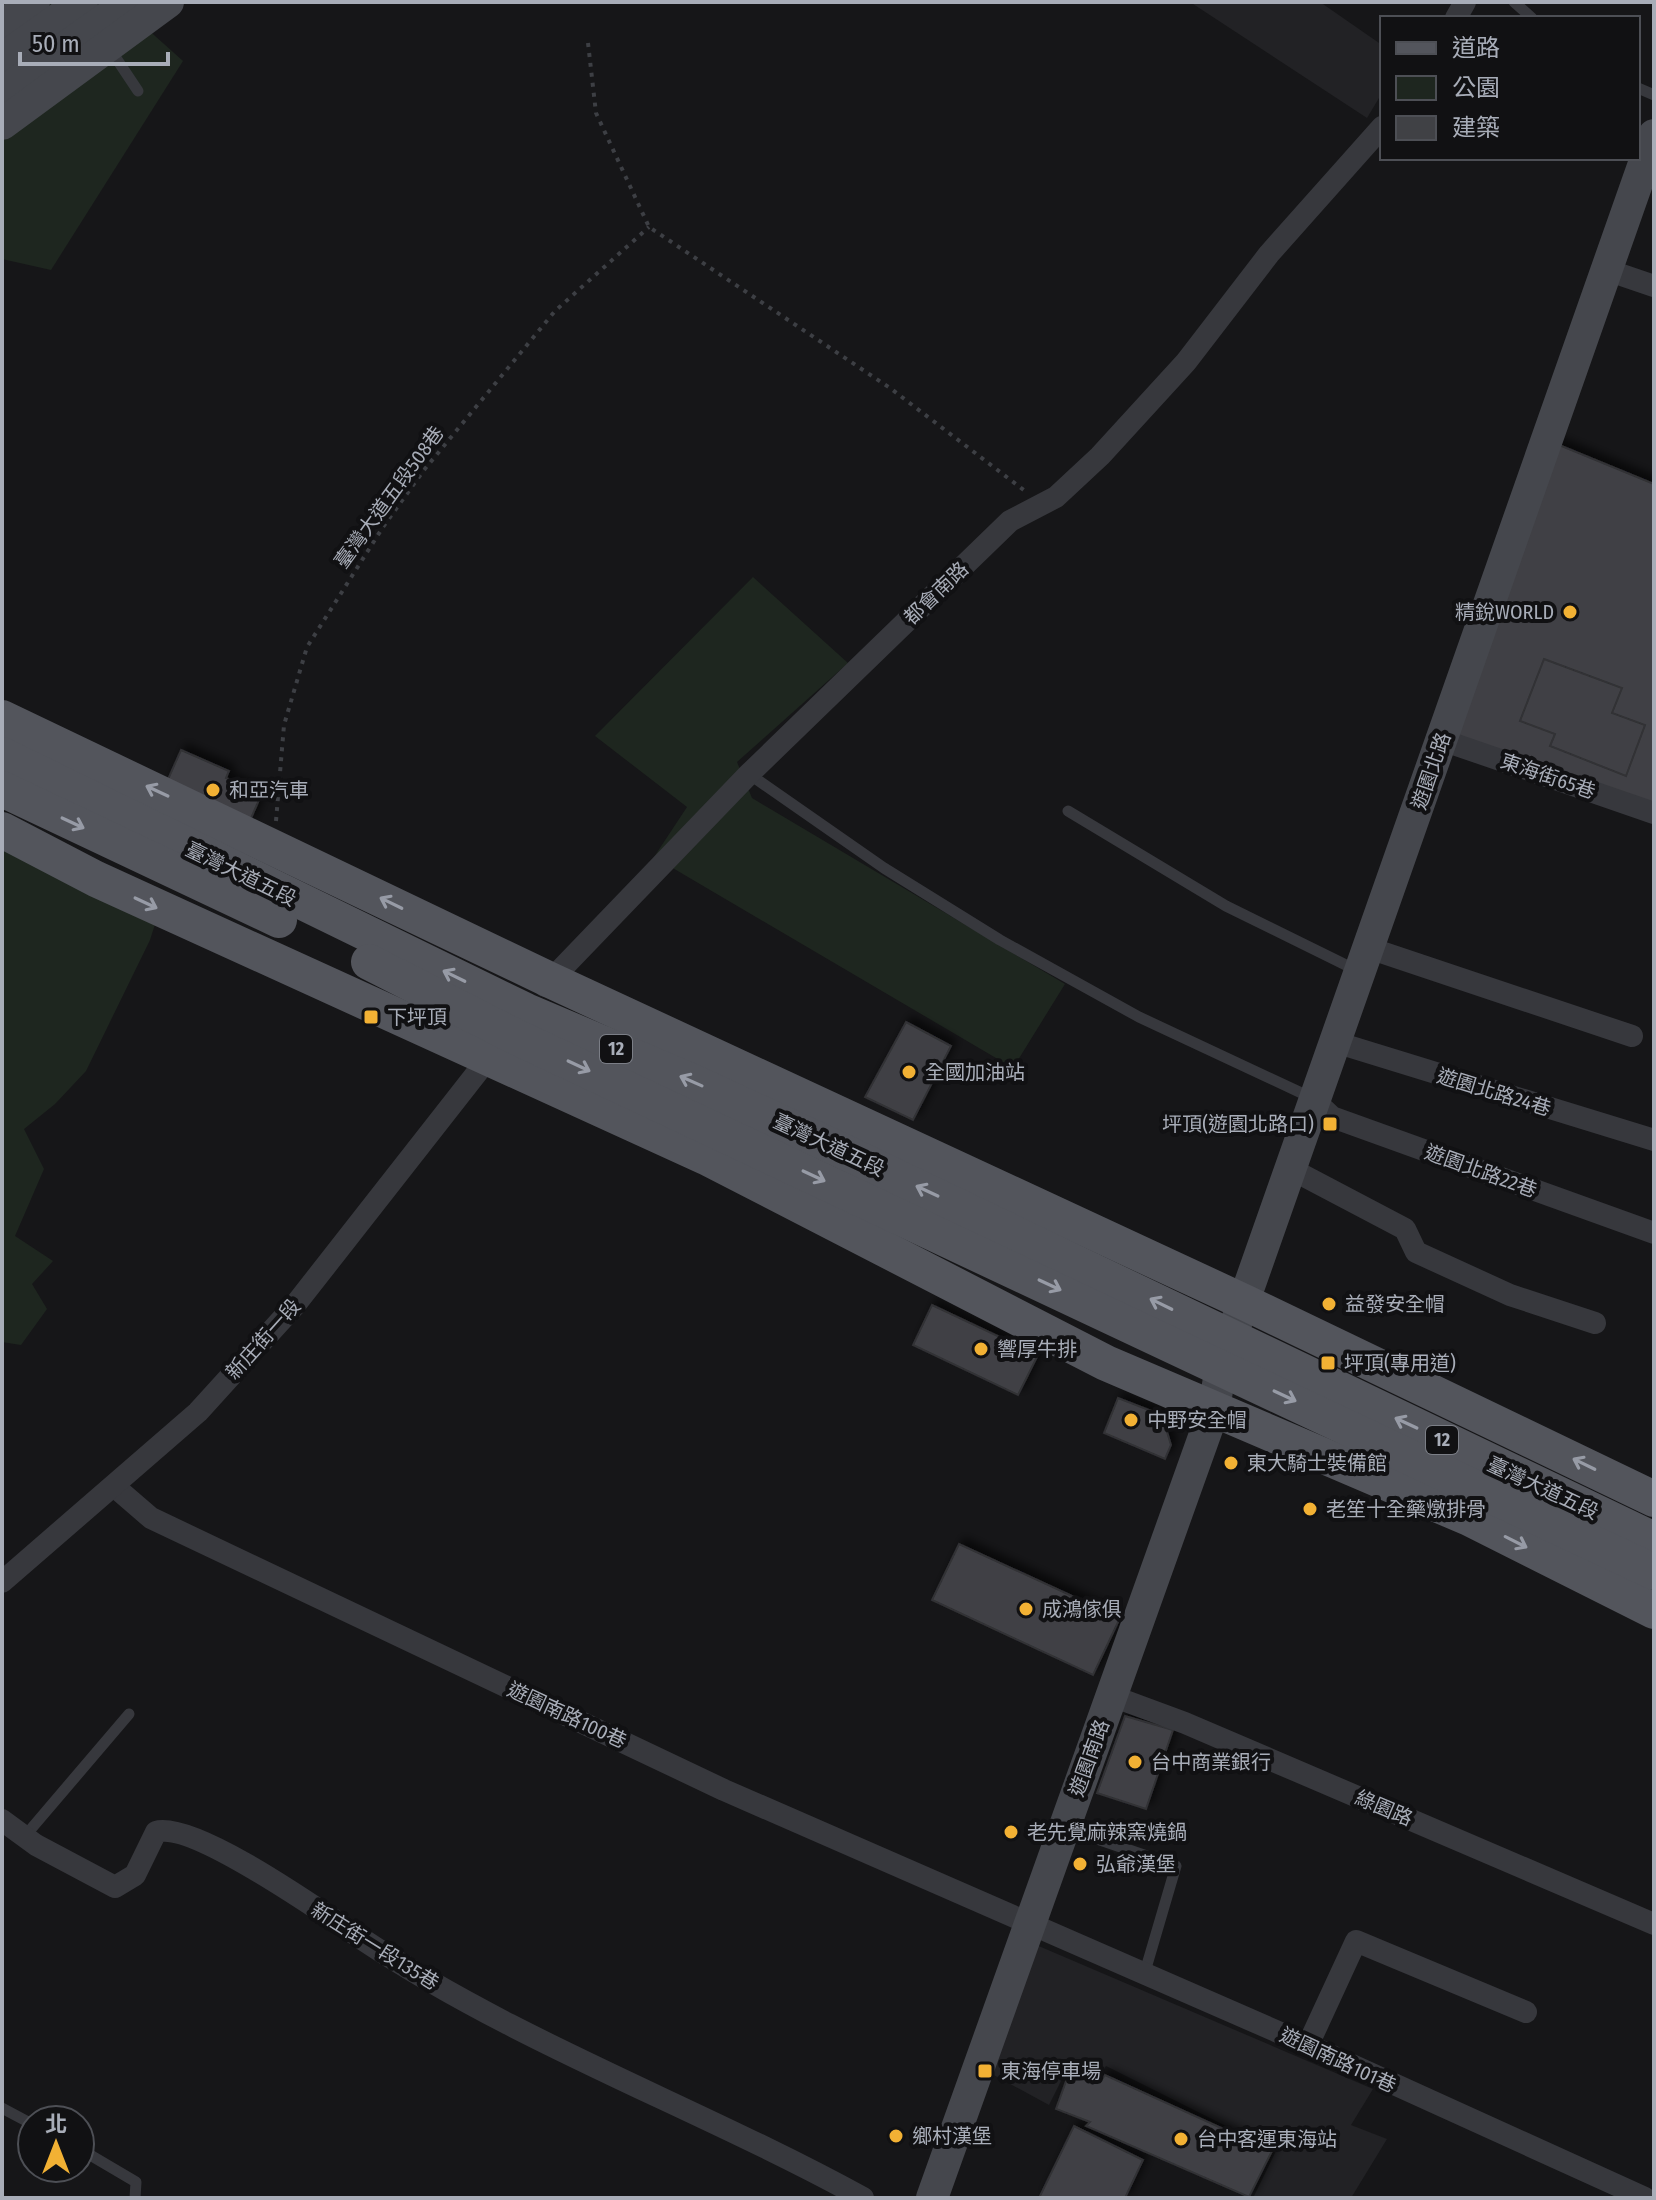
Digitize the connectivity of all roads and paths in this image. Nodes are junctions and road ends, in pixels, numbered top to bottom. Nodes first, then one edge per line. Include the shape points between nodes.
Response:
1 (34, 2) edge
2 (82, 2) edge
3 (129, 2) edge
4 (168, 2) edge
5 (1514, 2) edge
6 (1530, 16) edge
7 (2, 26) edge
8 (588, 43) dead end
9 (108, 45) junction
10 (2, 59) edge
11 (138, 91) dead end
12 (2, 93) edge
13 (2, 124) edge
14 (1380, 129) edge
15 (1654, 135) edge
16 (649, 227) junction
17 (1607, 270) junction
18 (1654, 286) edge
19 (1043, 504) junction
20 (2, 718) edge
21 (1442, 740) junction
22 (2, 755) edge
23 (749, 774) junction
24 (2, 789) edge
25 (1068, 811) dead end
26 (1654, 813) edge
27 (2, 830) edge
28 (274, 847) junction
29 (1365, 960) junction
30 (550, 980) junction
31 (507, 1035) junction
32 (1632, 1036) dead end
33 (1335, 1042) junction
34 (1314, 1100) junction
35 (1654, 1140) edge
36 (1291, 1169) junction
37 (1654, 1233) edge
38 (1244, 1302) junction
39 (1595, 1323) dead end
40 (1226, 1352) junction
41 (1214, 1409) junction
42 (115, 1487) junction
43 (1654, 1499) edge
44 (1654, 1540) edge
45 (1654, 1572) edge
46 (2, 1582) edge
47 (1654, 1611) edge
48 (1112, 1696) junction
49 (129, 1714) dead end
50 (2, 1820) edge
51 (1065, 1828) junction
52 (25, 1836) junction
53 (1030, 1924) junction
54 (1654, 1924) edge
55 (1144, 1975) junction
56 (1526, 2012) dead end
57 (1308, 2045) junction
58 (96, 2158) edge
59 (135, 2198) edge
60 (863, 2198) edge
61 (932, 2198) edge
62 (1645, 2198) edge

1 - 7 street
2 - 10 street
3 - 12 street
4 - 9 street
5 - 6 lane
8 - 16 path via 596,113
9 - 11 lane
9 - 13 street
14 - 19 street, 都會南路 via 1269,254 1186,362 1100,456
15 - 17 street, 遊園北路
16 - 19 path via 890,388
16 - 28 path, 臺灣大道五段508巷 via 555,311 424,470 307,647 284,725
17 - 18 street
17 - 21 street, 遊園北路
19 - 23 street, 都會南路 via 1010,521
28 -> 20 main road, 臺灣大道五段 / 12
21 - 26 street, 東海街65巷
21 - 29 street, 遊園北路
31 -> 22 main road, 臺灣大道五段 / 12
23 - 30 street, 都會南路
23 - 34 lane via 1000,940 1139,1017
24 -> 31 main road, 臺灣大道五段 / 12 via 362,959
25 - 29 lane via 1226,906
27 -> 31 main road, 臺灣大道五段 / 12 via 96,879
30 -> 28 main road, 臺灣大道五段 / 12
29 - 32 street
29 - 33 street, 遊園北路
30 - 31 street, 都會南路
30 - 38 main road, 臺灣大道五段 / 12
31 - 40 main road, 臺灣大道五段 / 12 via 774,1119
31 -> 41 main road, 臺灣大道五段 / 12 via 706,1157 1106,1363
31 - 42 street, 新庄街一段 via 295,1305 198,1412
33 - 34 street, 遊園北路
33 - 35 street, 遊園北路24巷
34 - 36 street, 遊園北路
34 - 37 street, 遊園北路22巷 via 1332,1117
36 - 38 street, 遊園北路
36 - 39 street via 1405,1229 1416,1252 1510,1295
38 - 40 street, 遊園北路
43 -> 38 main road, 臺灣大道五段 / 12
40 - 41 street, 遊園北路
44 -> 40 main road, 臺灣大道五段 / 12
40 -> 45 main road, 臺灣大道五段 / 12
41 -> 47 main road, 臺灣大道五段 / 12 via 1469,1518
41 - 48 street, 遊園南路
42 - 46 street, 新庄街一段
42 - 53 street, 遊園南路100巷 via 151,1518 724,1790
48 - 51 street, 遊園南路
48 - 54 street, 綠園路
49 - 52 lane
50 - 52 street, 新庄街一段135巷
51 - 53 street, 遊園南路
51 - 55 lane via 1176,1866
52 - 60 street, 新庄街一段135巷 via 115,1887 135,1875 156,1832 186,1833 270,1878 421,1979
53 - 55 street, 遊園南路101巷
53 - 61 street, 遊園南路
55 - 57 street, 遊園南路101巷
56 - 57 street via 1356,1941
57 - 62 street, 遊園南路101巷
58 - 59 lane via 136,2182

